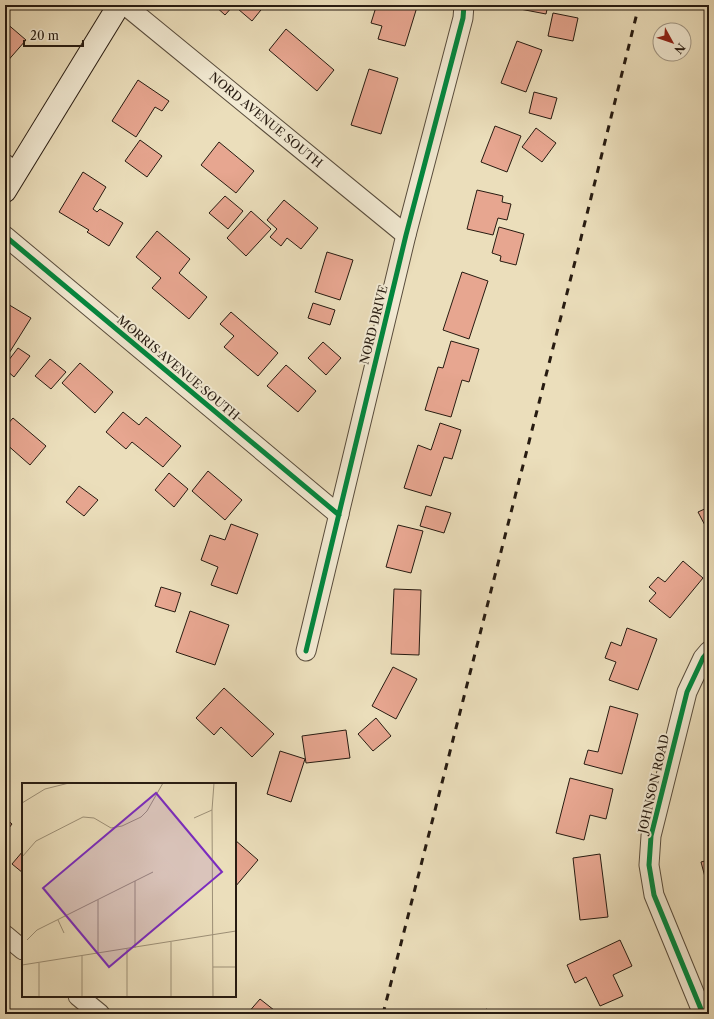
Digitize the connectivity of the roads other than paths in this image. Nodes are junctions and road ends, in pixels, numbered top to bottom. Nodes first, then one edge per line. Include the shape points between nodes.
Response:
1 (120, 5) edge
2 (125, 5) edge
3 (464, 5) edge
4 (10, 168) edge
5 (5, 191) edge
6 (406, 235) junction
7 (5, 236) edge
8 (339, 515) junction
9 (306, 651) dead end
10 (709, 651) edge
11 (5, 934) edge
12 (22, 949) edge
13 (79, 997) edge
14 (100, 1014) edge
15 (703, 1014) edge

1 - 4 main road
2 - 6 street, NORD AVENUE SOUTH
3 - 6 street, NORD DRIVE via 463,18
4 - 5 main road
6 - 8 street, NORD DRIVE
7 - 8 street, MORRIS AVENUE SOUTH
8 - 9 street, NORD DRIVE
10 - 15 street, JOHNSON ROAD via 687,692 651,836 650,865 654,895
11 - 12 street
13 - 14 street

